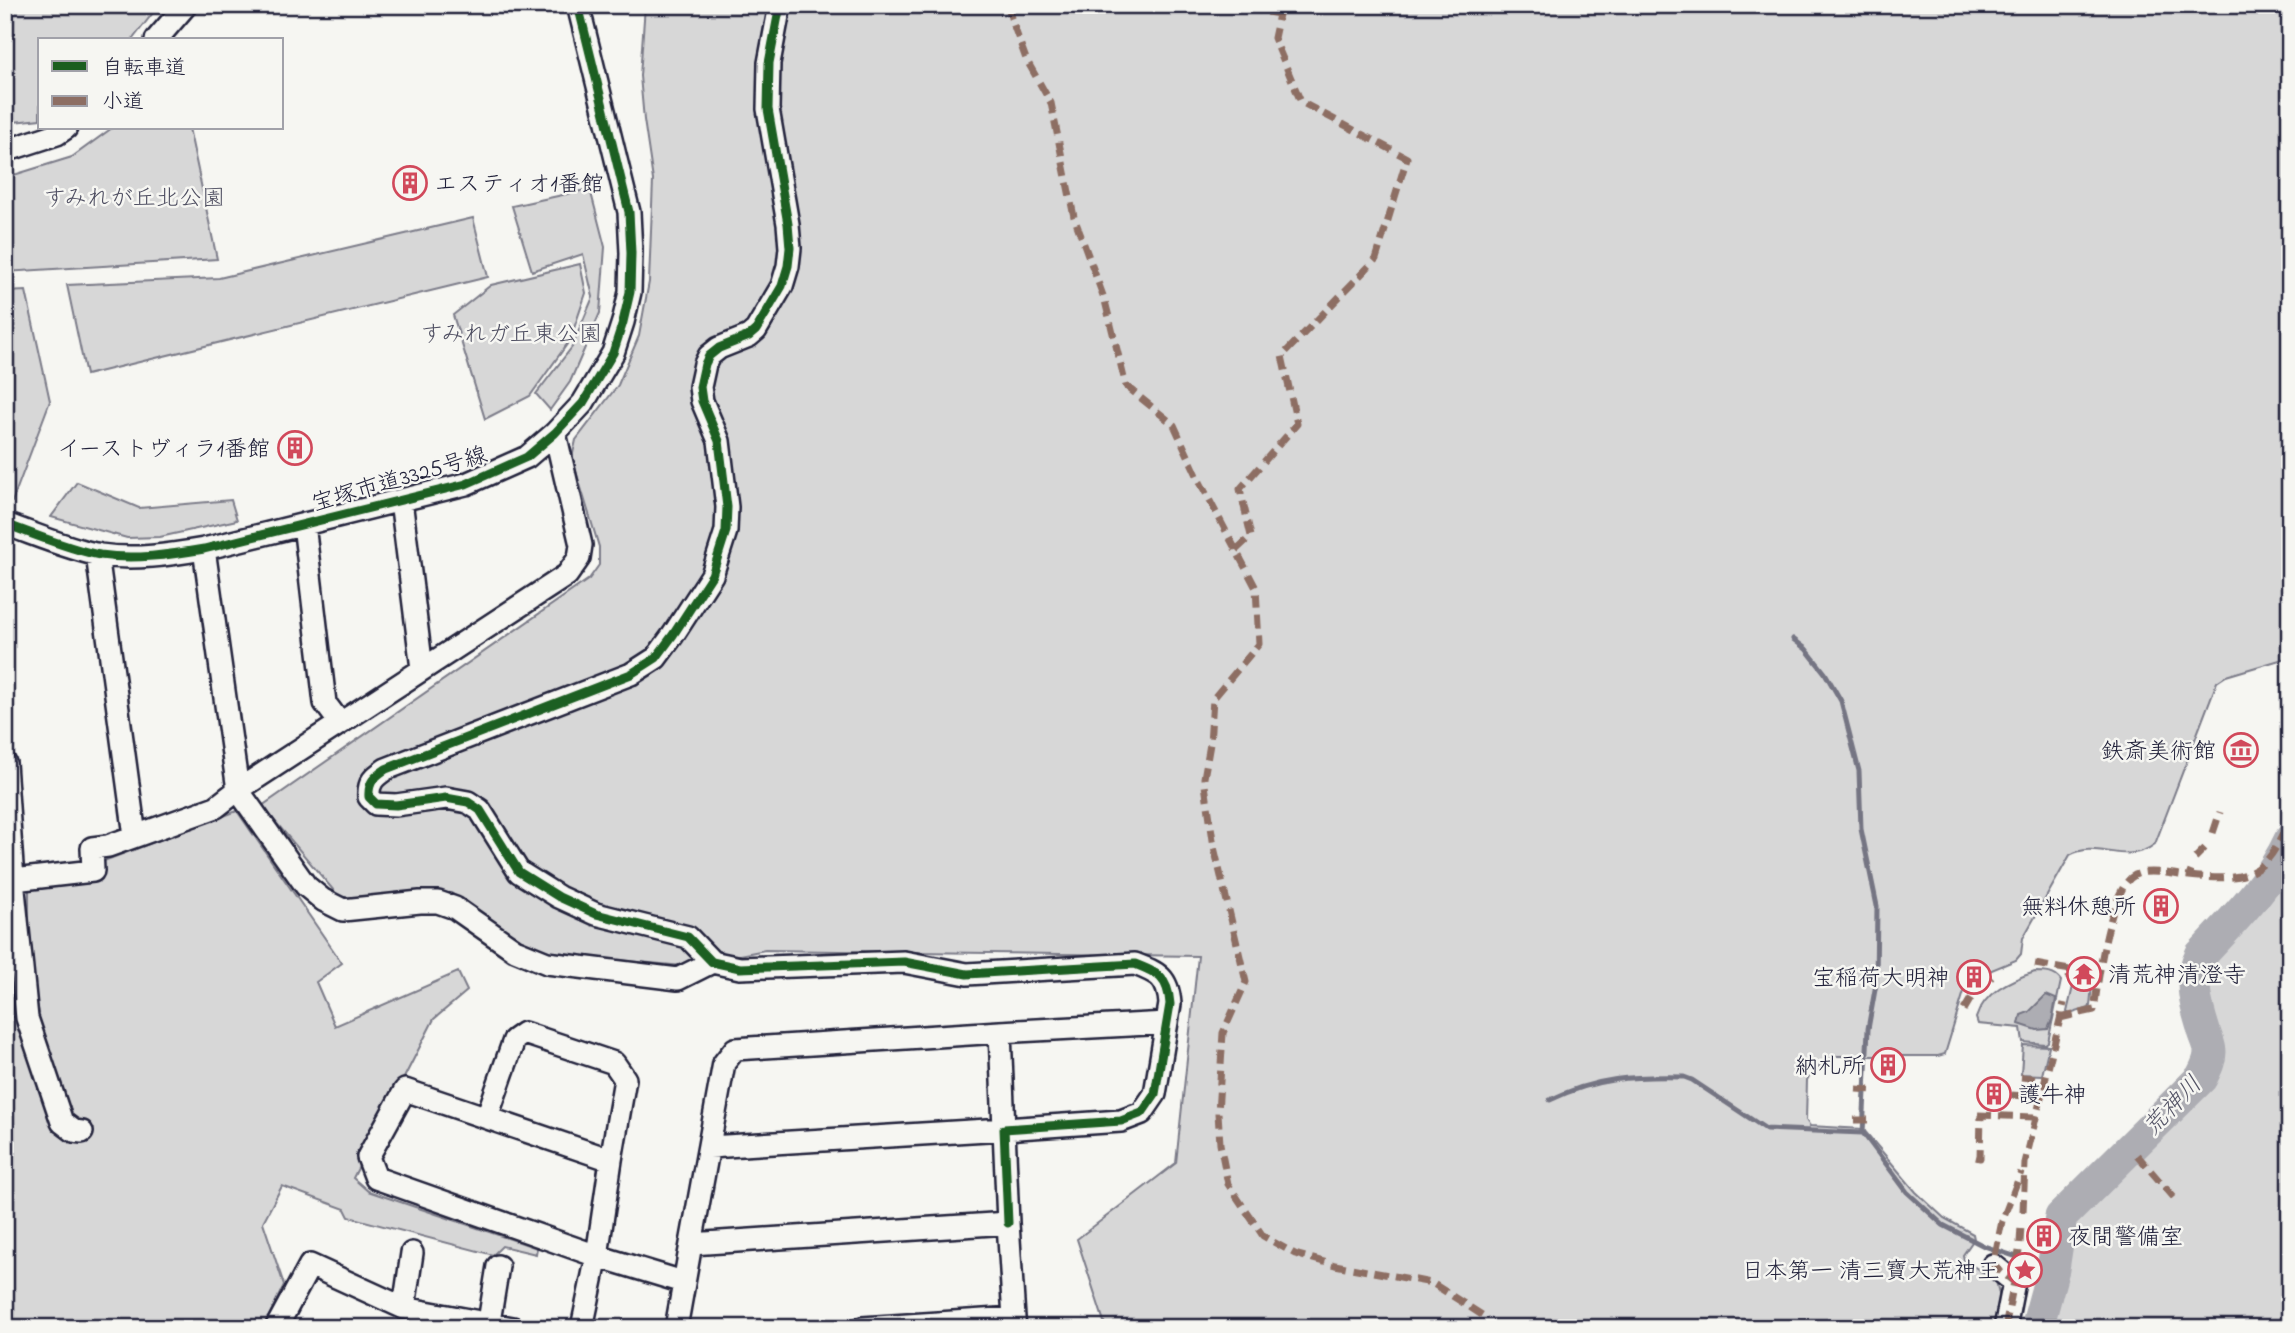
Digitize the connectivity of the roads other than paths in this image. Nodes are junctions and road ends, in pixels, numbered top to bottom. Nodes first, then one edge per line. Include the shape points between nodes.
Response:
1 (186, 5) edge
2 (578, 5) edge
3 (780, 5) edge
4 (158, 38) edge
5 (63, 130) edge
6 (5, 151) edge
7 (555, 433) junction
8 (401, 500) junction
9 (5, 524) edge
10 (304, 524) junction
11 (204, 549) junction
12 (97, 554) junction
13 (422, 669) junction
14 (340, 723) junction
15 (5, 763) edge
16 (238, 790) junction
17 (135, 836) junction
18 (9, 881) edge
19 (712, 962) junction
20 (1167, 1023) junction
21 (1000, 1032) junction
22 (487, 1116) junction
23 (1004, 1129) junction
24 (82, 1132) dead end
25 (709, 1147) junction
26 (611, 1160) junction
27 (1008, 1223) junction
28 (691, 1244) junction
29 (412, 1253) dead end
30 (597, 1256) junction
31 (1993, 1265) dead end
32 (498, 1266) dead end
33 (683, 1282) junction
34 (404, 1308) junction
35 (1014, 1323) edge
36 (488, 1325) edge
37 (276, 1328) edge
38 (513, 1328) edge
39 (582, 1328) edge
40 (676, 1328) edge
41 (862, 1328) edge
42 (2005, 1328) edge

1 - 4 street
2 - 7 street, 宝塚市道3325号線 via 629,212 629,292 620,332 603,372
3 - 19 street via 769,63 768,108 788,224 788,266 782,286 756,330 709,356 702,374 702,401 719,441 726,506 726,531 712,575 656,657 631,674 386,769 368,786 369,797 376,804 446,798 468,803 480,810 519,872 596,914 688,937
5 - 6 street
7 - 8 street, 宝塚市道3325号線 via 527,457 498,471
7 - 13 street via 581,545 575,566
8 - 10 street, 宝塚市道3325号線
8 - 13 street
9 - 12 street, 宝塚市道3325号線
10 - 11 street, 宝塚市道3325号線
10 - 14 street via 325,703
11 - 12 street, 宝塚市道3325号線 via 131,558
11 - 16 street
12 - 17 street
13 - 14 street
14 - 16 street
15 - 18 street
16 - 17 street via 216,807
16 - 19 street via 306,886 343,910 438,902 455,908 515,950 547,963 678,979
17 - 18 street via 92,848 93,871
18 - 24 street via 27,1018 62,1122
19 - 20 street via 740,968 904,962 967,974 1135,964 1158,974 1169,990
20 - 21 street
20 - 23 street via 1155,1094 1142,1113 1121,1121
21 - 23 street
21 - 25 street via 735,1049 724,1063
22 - 26 street
22 - 26 street via 514,1040 524,1033 614,1063 625,1079
22 - 30 street via 405,1090 368,1157 376,1178
23 - 25 street
23 - 27 street
25 - 28 street
26 - 30 street
27 - 28 street
27 - 35 street
28 - 33 street
29 - 34 street
30 - 33 street
30 - 39 street
31 - 42 street via 2014,1282
32 - 36 street
33 - 40 street
34 - 36 street
34 - 37 street via 310,1265
35 - 41 street
36 - 38 street

